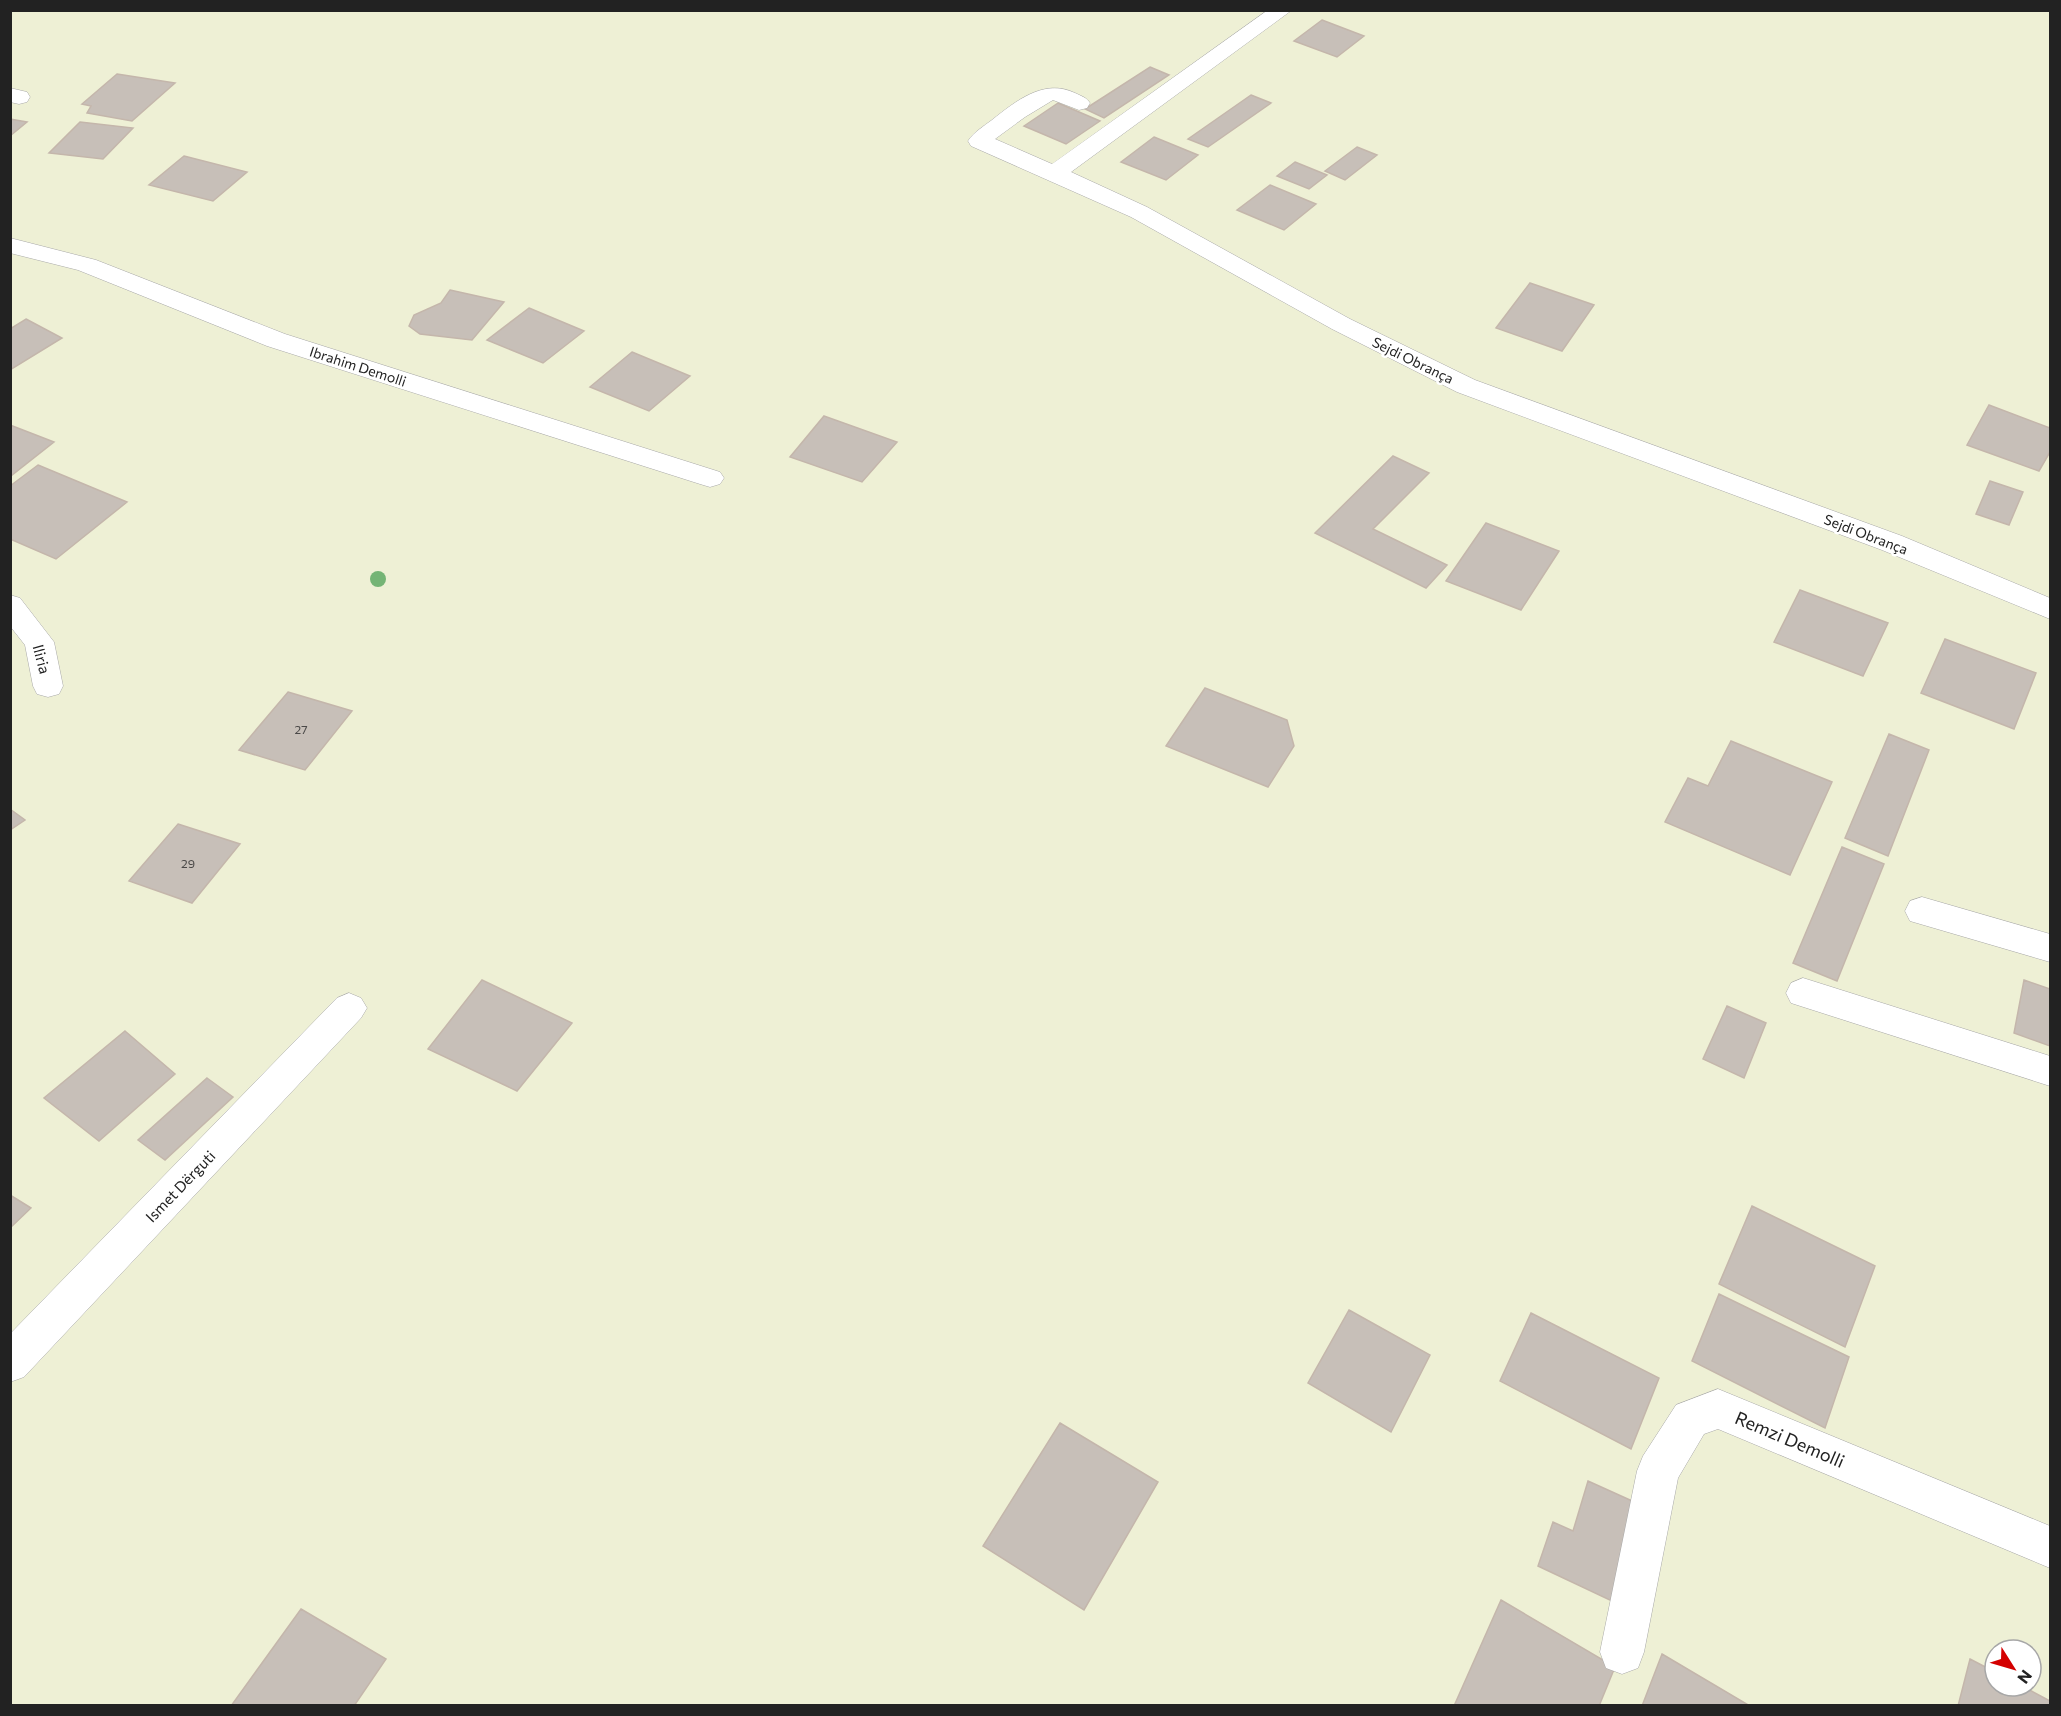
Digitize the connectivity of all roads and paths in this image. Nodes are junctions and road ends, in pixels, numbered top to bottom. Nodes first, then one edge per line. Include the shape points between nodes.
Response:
1 (1282, 10) edge
2 (1078, 103) dead end
3 (1054, 173) junction
4 (10, 245) edge
5 (710, 478) dead end
6 (10, 605) edge
7 (2050, 609) edge
8 (48, 686) dead end
9 (1922, 911) dead end
10 (2050, 948) edge
11 (1803, 993) dead end
12 (349, 1008) dead end
13 (2050, 1071) edge
14 (10, 1363) edge
15 (2050, 1547) edge
16 (1622, 1652) dead end

1 - 3 street
2 - 3 street, Sejdi Obrança via 1056,93 1049,94 1025,106 979,141
3 - 7 street, Sejdi Obrança via 1139,212 1341,324 1466,386 1892,543
4 - 5 street, Ibrahim Demolli via 87,265 276,340
6 - 8 street, Iliria via 39,642
9 - 10 street
11 - 13 street
12 - 14 street, Ismet Dërguti
15 - 16 street, Remzi Demolli via 1718,1409 1690,1419 1658,1471

